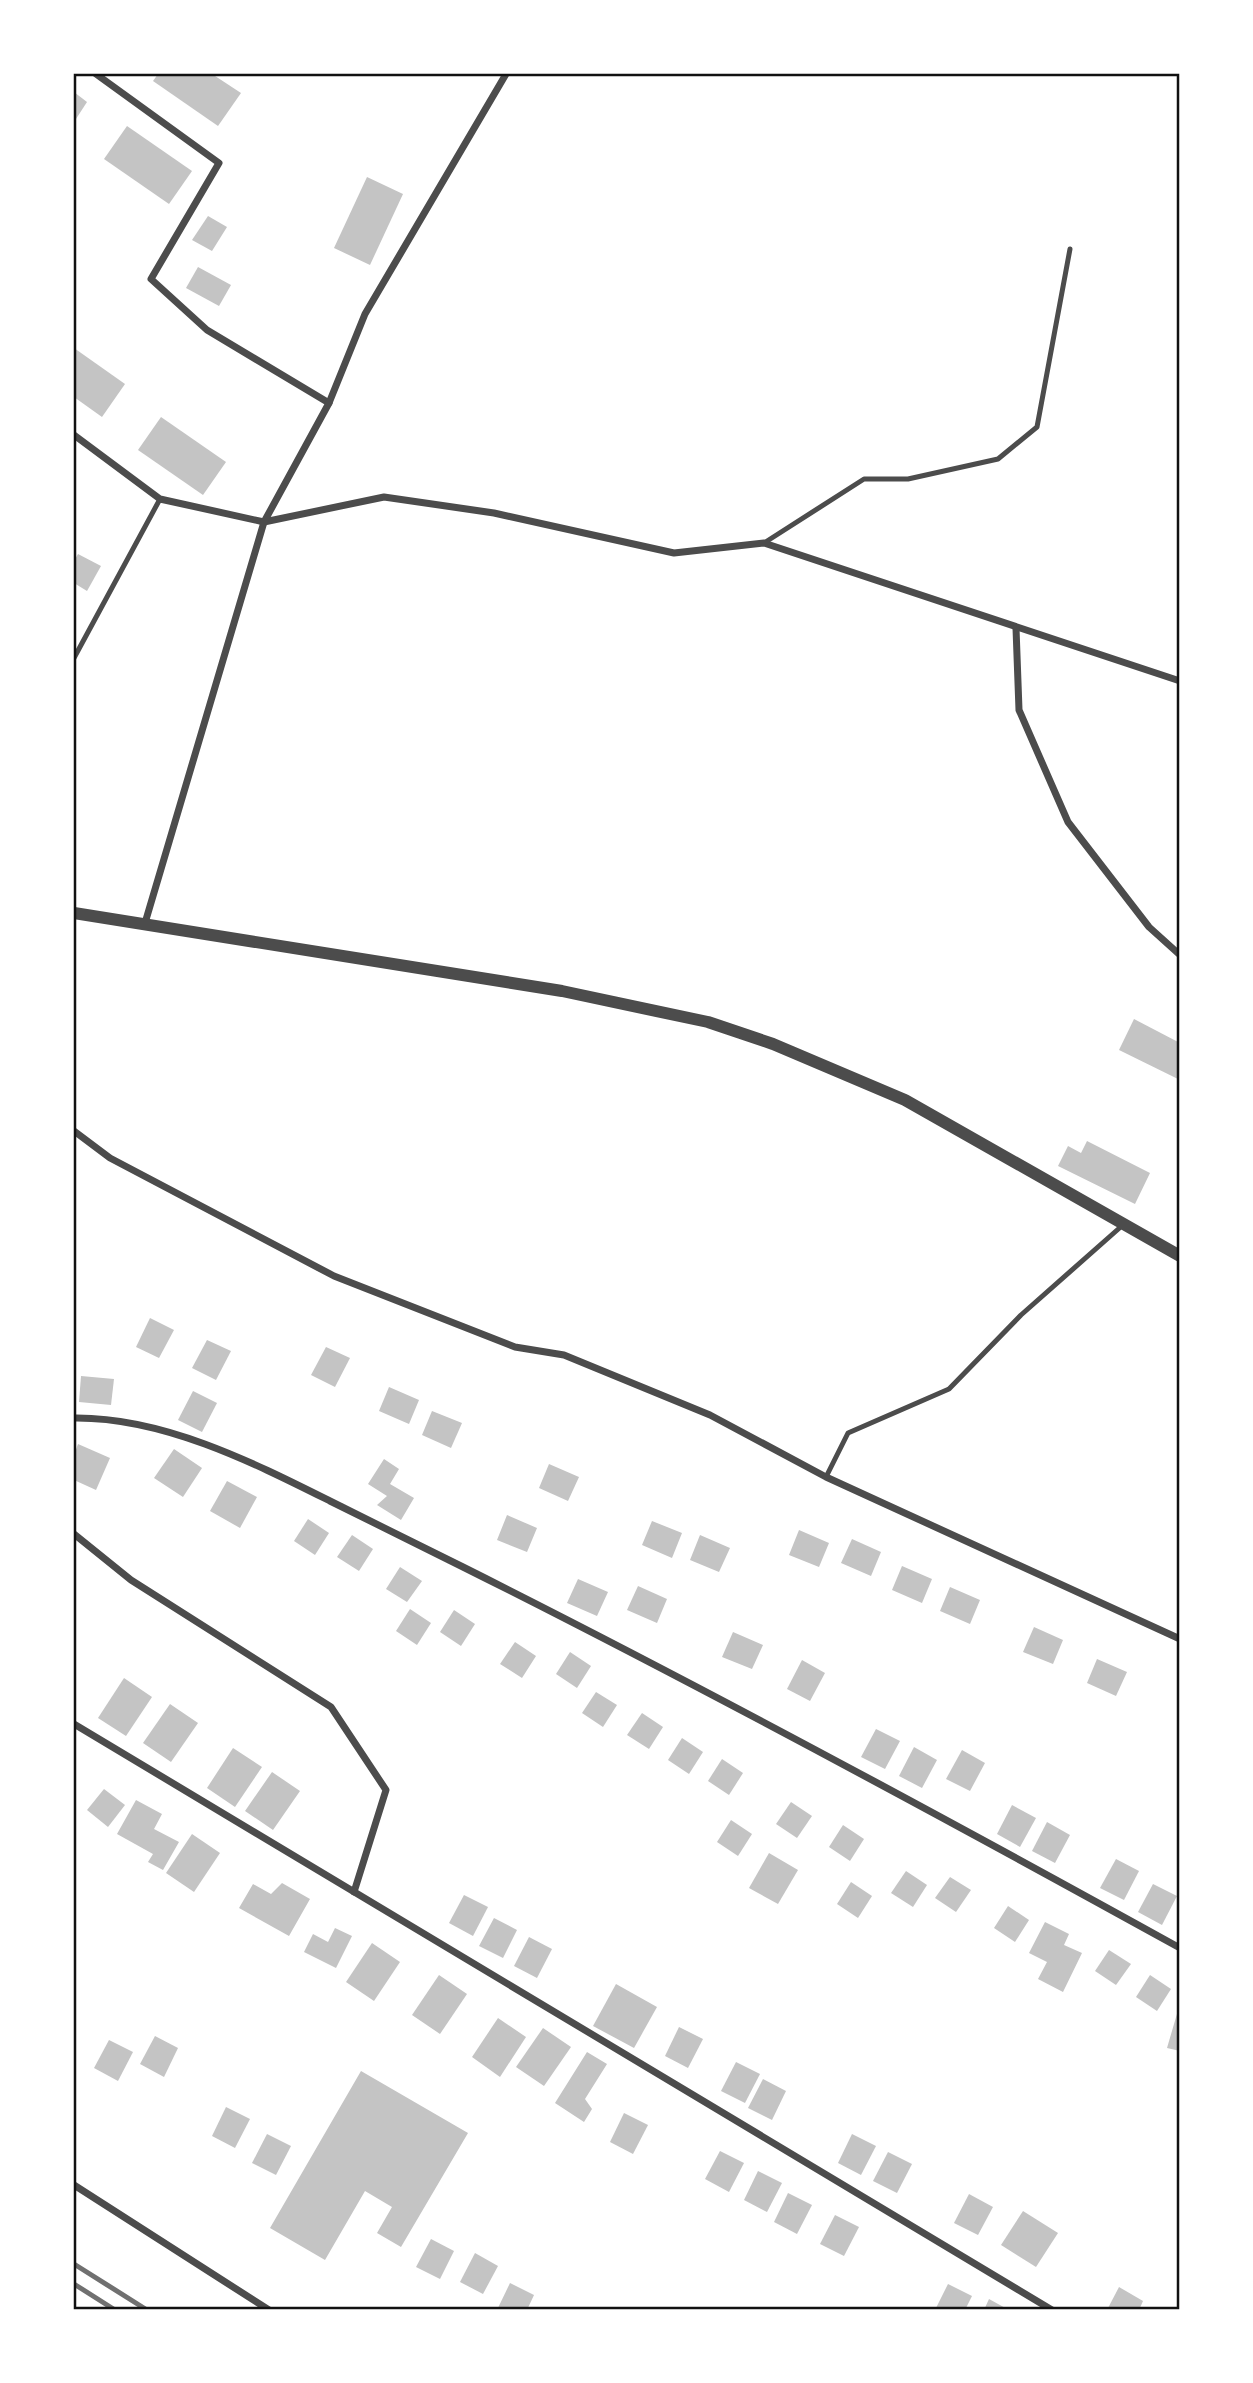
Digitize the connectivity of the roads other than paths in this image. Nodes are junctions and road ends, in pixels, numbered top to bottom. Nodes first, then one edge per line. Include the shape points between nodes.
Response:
1 (96, 74) edge
2 (506, 74) edge
3 (1070, 249) dead end
4 (329, 403) junction
5 (74, 435) edge
6 (160, 499) junction
7 (264, 522) junction
8 (764, 543) junction
9 (1016, 628) junction
10 (74, 658) edge
11 (1180, 681) edge
12 (74, 913) edge
13 (145, 923) junction
14 (1180, 955) edge
15 (74, 1131) edge
16 (1125, 1223) junction
17 (1180, 1256) edge
18 (74, 1418) edge
19 (826, 1477) junction
20 (74, 1534) edge
21 (1180, 1639) edge
22 (74, 1724) edge
23 (354, 1892) junction
24 (1180, 1948) edge
25 (74, 2185) edge
26 (269, 2309) edge
27 (1052, 2309) edge

1 - 4 street via 219,163 151,279 207,330
2 - 4 street via 365,314
3 - 8 lane via 1037,427 998,459 908,478 864,479
4 - 7 street
5 - 6 street
6 - 7 street
6 - 10 lane
7 - 8 street via 384,497 494,513 674,553
7 - 13 street
8 - 9 street
9 - 11 street
9 - 14 street via 1019,710 1068,822 1149,927
12 - 13 street
13 - 16 street via 562,990 708,1022 905,1100
15 - 19 street via 110,1158 334,1276 515,1347 564,1355 710,1415
16 - 17 street
16 - 19 lane via 1021,1315 949,1389 848,1433
18 - 24 street via 138,1425 210,1445 284,1478 610,1641
19 - 21 street
20 - 23 street via 131,1580 331,1707 386,1790
22 - 23 street
23 - 27 street
25 - 26 street

